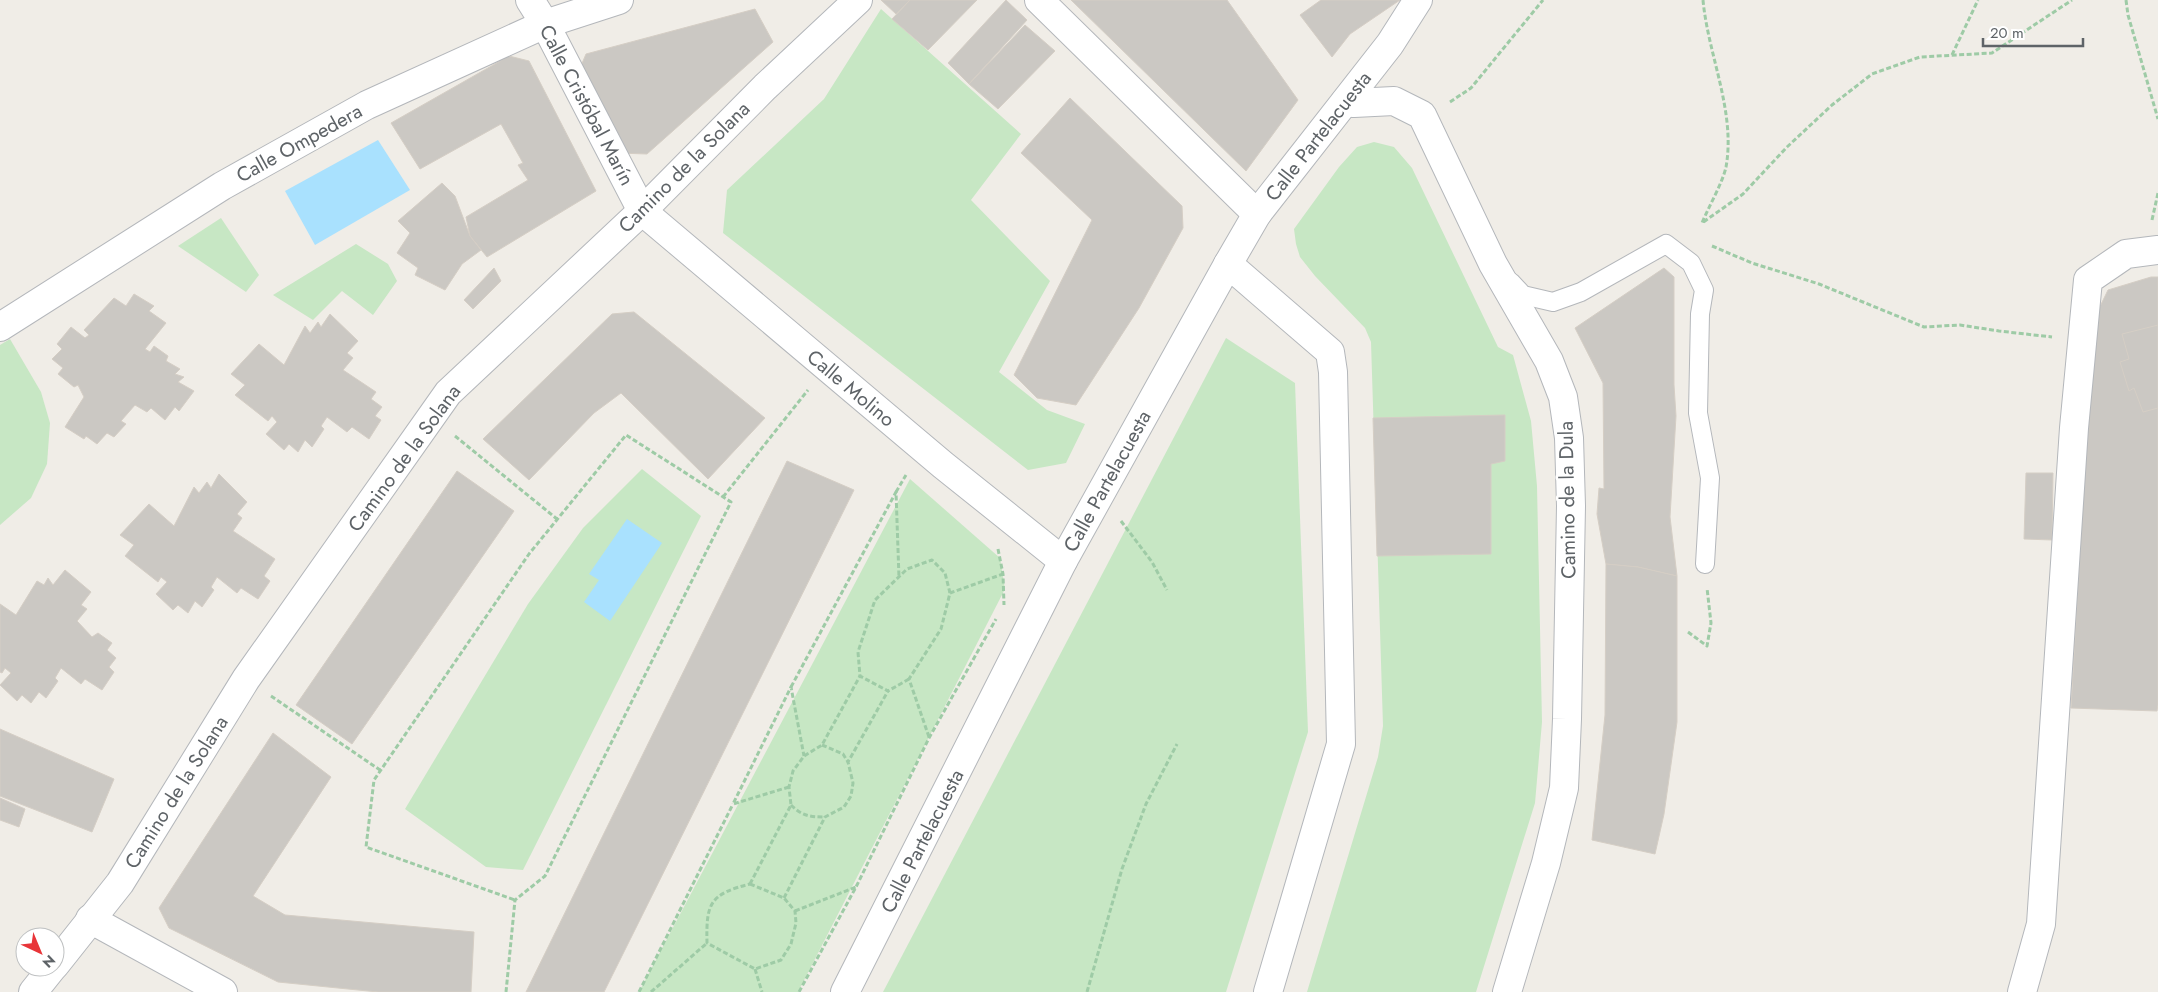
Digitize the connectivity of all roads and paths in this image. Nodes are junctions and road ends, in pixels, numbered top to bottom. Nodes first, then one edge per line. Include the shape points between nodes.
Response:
1 (530, 0) edge
2 (619, 0) edge
3 (858, 0) edge
4 (1039, 0) edge
5 (1418, 0) edge
6 (1543, 0) edge
7 (1703, 0) edge
8 (1978, 0) edge
9 (2072, 0) edge
10 (2126, 0) edge
11 (545, 24) junction
12 (1952, 55) junction
13 (1345, 102) junction
14 (1422, 115) junction
15 (2158, 119) edge
16 (642, 211) junction
17 (1257, 214) junction
18 (1666, 244) junction
19 (2158, 250) edge
20 (1228, 264) junction
21 (1493, 264) junction
22 (0, 327) edge
23 (2082, 340) junction
24 (827, 367) junction
25 (431, 416) junction
26 (723, 497) junction
27 (1099, 497) junction
28 (557, 519) junction
29 (1063, 561) junction
30 (1705, 564) joint
31 (899, 578) junction
32 (1167, 590) dead end
33 (950, 593) junction
34 (1688, 632) dead end
35 (860, 676) junction
36 (246, 679) junction
37 (909, 679) junction
38 (791, 687) junction
39 (888, 691) junction
40 (929, 738) junction
41 (1177, 744) dead end
42 (822, 745) junction
43 (804, 756) junction
44 (848, 762) junction
45 (380, 770) junction
46 (789, 787) junction
47 (732, 804) junction
48 (791, 805) junction
49 (825, 817) junction
50 (750, 884) junction
51 (856, 887) junction
52 (784, 898) junction
53 (515, 900) junction
54 (795, 911) junction
55 (90, 919) junction
56 (707, 943) junction
57 (65, 952) edge
58 (755, 969) junction
59 (45, 977) edge
60 (33, 992) edge
61 (223, 992) edge
62 (506, 992) edge
63 (639, 992) edge
64 (651, 992) edge
65 (762, 992) edge
66 (799, 992) edge
67 (845, 992) edge
68 (1087, 992) edge
69 (1268, 992) edge
70 (1507, 992) edge
71 (2022, 992) edge

1 - 11 street, Calle Cristóbal Marín
2 - 11 street, Calle Ompedera
3 - 16 street, Camino de la Solana via 765,87
4 - 17 street
5 - 13 street, Calle Partelacuesta via 1390,44
6 - 14 path via 1470,88 1446,105
7 - 12 path via 1714,65 1727,115 1726,168 1702,223 1743,194 1832,105 1872,74 1920,57
8 - 12 path
9 - 12 path via 1992,53
10 - 15 path
11 - 16 street, Calle Cristóbal Marín
11 - 22 street, Calle Ompedera via 367,105 222,186
13 - 14 street via 1394,101
13 - 17 street, Calle Partelacuesta
14 - 21 street, Camino de la Dula
16 - 24 street, Calle Molino
16 - 25 street, Camino de la Solana via 448,393
17 - 20 street, Calle Partelacuesta
18 - 21 lane via 1580,292 1553,302 1523,295
18 - 23 path via 1706,244 1752,263 1819,284 1924,327 1960,325
18 - 30 lane via 1691,263 1704,290 1700,314 1698,413 1710,478
19 - 23 street via 2126,254 2088,280
20 - 27 street, Calle Partelacuesta
20 - 69 street via 1330,352 1334,372 1341,744
21 - 70 street, Camino de la Dula via 1549,362 1563,397 1571,506 1564,788 1546,863
23 - 71 street via 2041,924
24 - 26 path
24 - 29 street, Calle Molino
25 - 28 path
25 - 36 street, Camino de la Solana
26 - 28 path via 626,435
26 - 53 path via 731,502 545,876
27 - 29 street, Calle Partelacuesta
27 - 32 path via 1127,527
28 - 45 path via 529,554
29 - 67 street, Calle Partelacuesta
30 - 34 path via 1711,623 1707,646
31 - 33 path via 907,569 932,560 945,573
31 - 35 path via 875,600 858,652
31 - 38 path via 896,492
33 - 37 path via 941,629
33 - 40 path via 1003,574 1005,603
35 - 39 path
35 - 42 path
36 - 45 path
36 - 55 street, Camino de la Solana via 120,883
37 - 39 path
37 - 40 path
38 - 43 path
38 - 47 path
39 - 44 path
40 - 51 path
41 - 68 path via 1146,804 1122,869
42 - 43 path
42 - 44 path via 843,754
43 - 46 path via 793,771
44 - 49 path via 853,783 851,796 844,807
45 - 53 path via 374,780 366,847
46 - 47 path
46 - 48 path
47 - 63 path
48 - 49 path via 810,817
48 - 50 path
49 - 52 path
50 - 52 path
50 - 56 path via 726,890 711,904 707,917
51 - 54 path
51 - 66 path
52 - 54 path
53 - 62 path
54 - 58 path via 791,944 781,960
55 - 57 street, Camino de la Solana
55 - 61 street
56 - 58 path
56 - 64 path
58 - 65 path
59 - 60 street, Camino de la Solana

